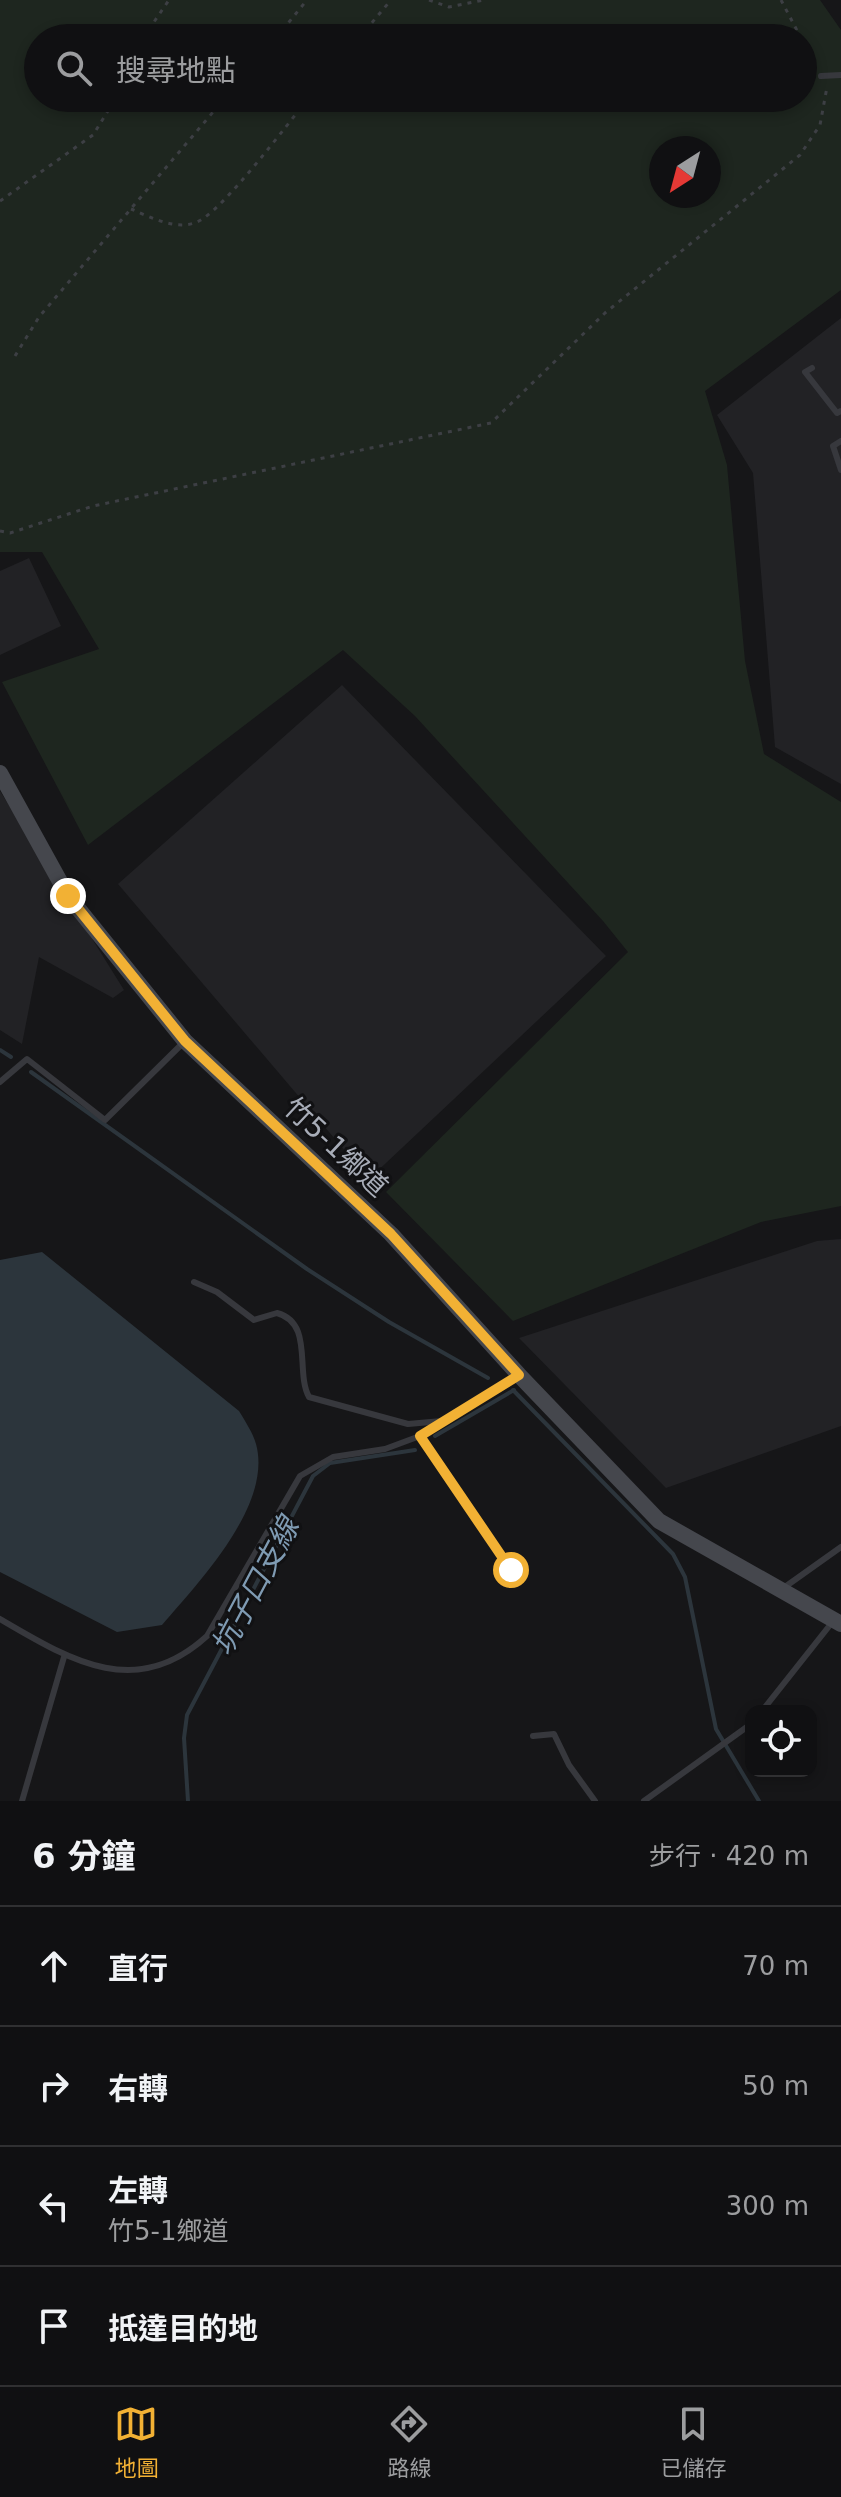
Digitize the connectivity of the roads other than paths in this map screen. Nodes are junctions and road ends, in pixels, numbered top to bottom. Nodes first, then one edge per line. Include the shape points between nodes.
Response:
1 (841, 75) edge
2 (821, 76) road end
3 (812, 368) dead end
4 (841, 411) edge
5 (841, 441) edge
6 (841, 470) edge
7 (0, 773) edge
8 (185, 1041) junction
9 (0, 1082) edge
10 (194, 1282) dead end
11 (519, 1375) junction
12 (442, 1421) junction
13 (420, 1436) junction
14 (841, 1547) edge
15 (511, 1570) dead end
16 (782, 1589) junction
17 (0, 1619) edge
18 (838, 1622) edge
19 (64, 1657) junction
20 (767, 1705) edge
21 (745, 1729) edge
22 (533, 1736) dead end
23 (22, 1801) edge
24 (595, 1801) edge
25 (644, 1801) edge

1 - 2 lane
3 - 4 lane via 805,372 837,413
5 - 6 lane via 833,446
7 - 8 street, 竹5-1鄉道 via 68,896
8 - 9 lane via 105,1120 27,1059
8 - 11 street, 竹5-1鄉道 via 391,1234
10 - 12 lane via 254,1320 277,1313 289,1319 301,1339 309,1397 408,1424
11 - 12 lane
11 - 16 street, 竹5-1鄉道 via 659,1521
12 - 13 lane
13 - 15 lane
13 - 19 lane via 385,1449 333,1457 300,1476 232,1598 207,1636 187,1654 144,1670 111,1670
14 - 16 lane
16 - 18 street, 竹5-1鄉道
17 - 19 lane
18 - 20 lane
19 - 23 lane
21 - 25 lane
22 - 24 lane via 554,1734

